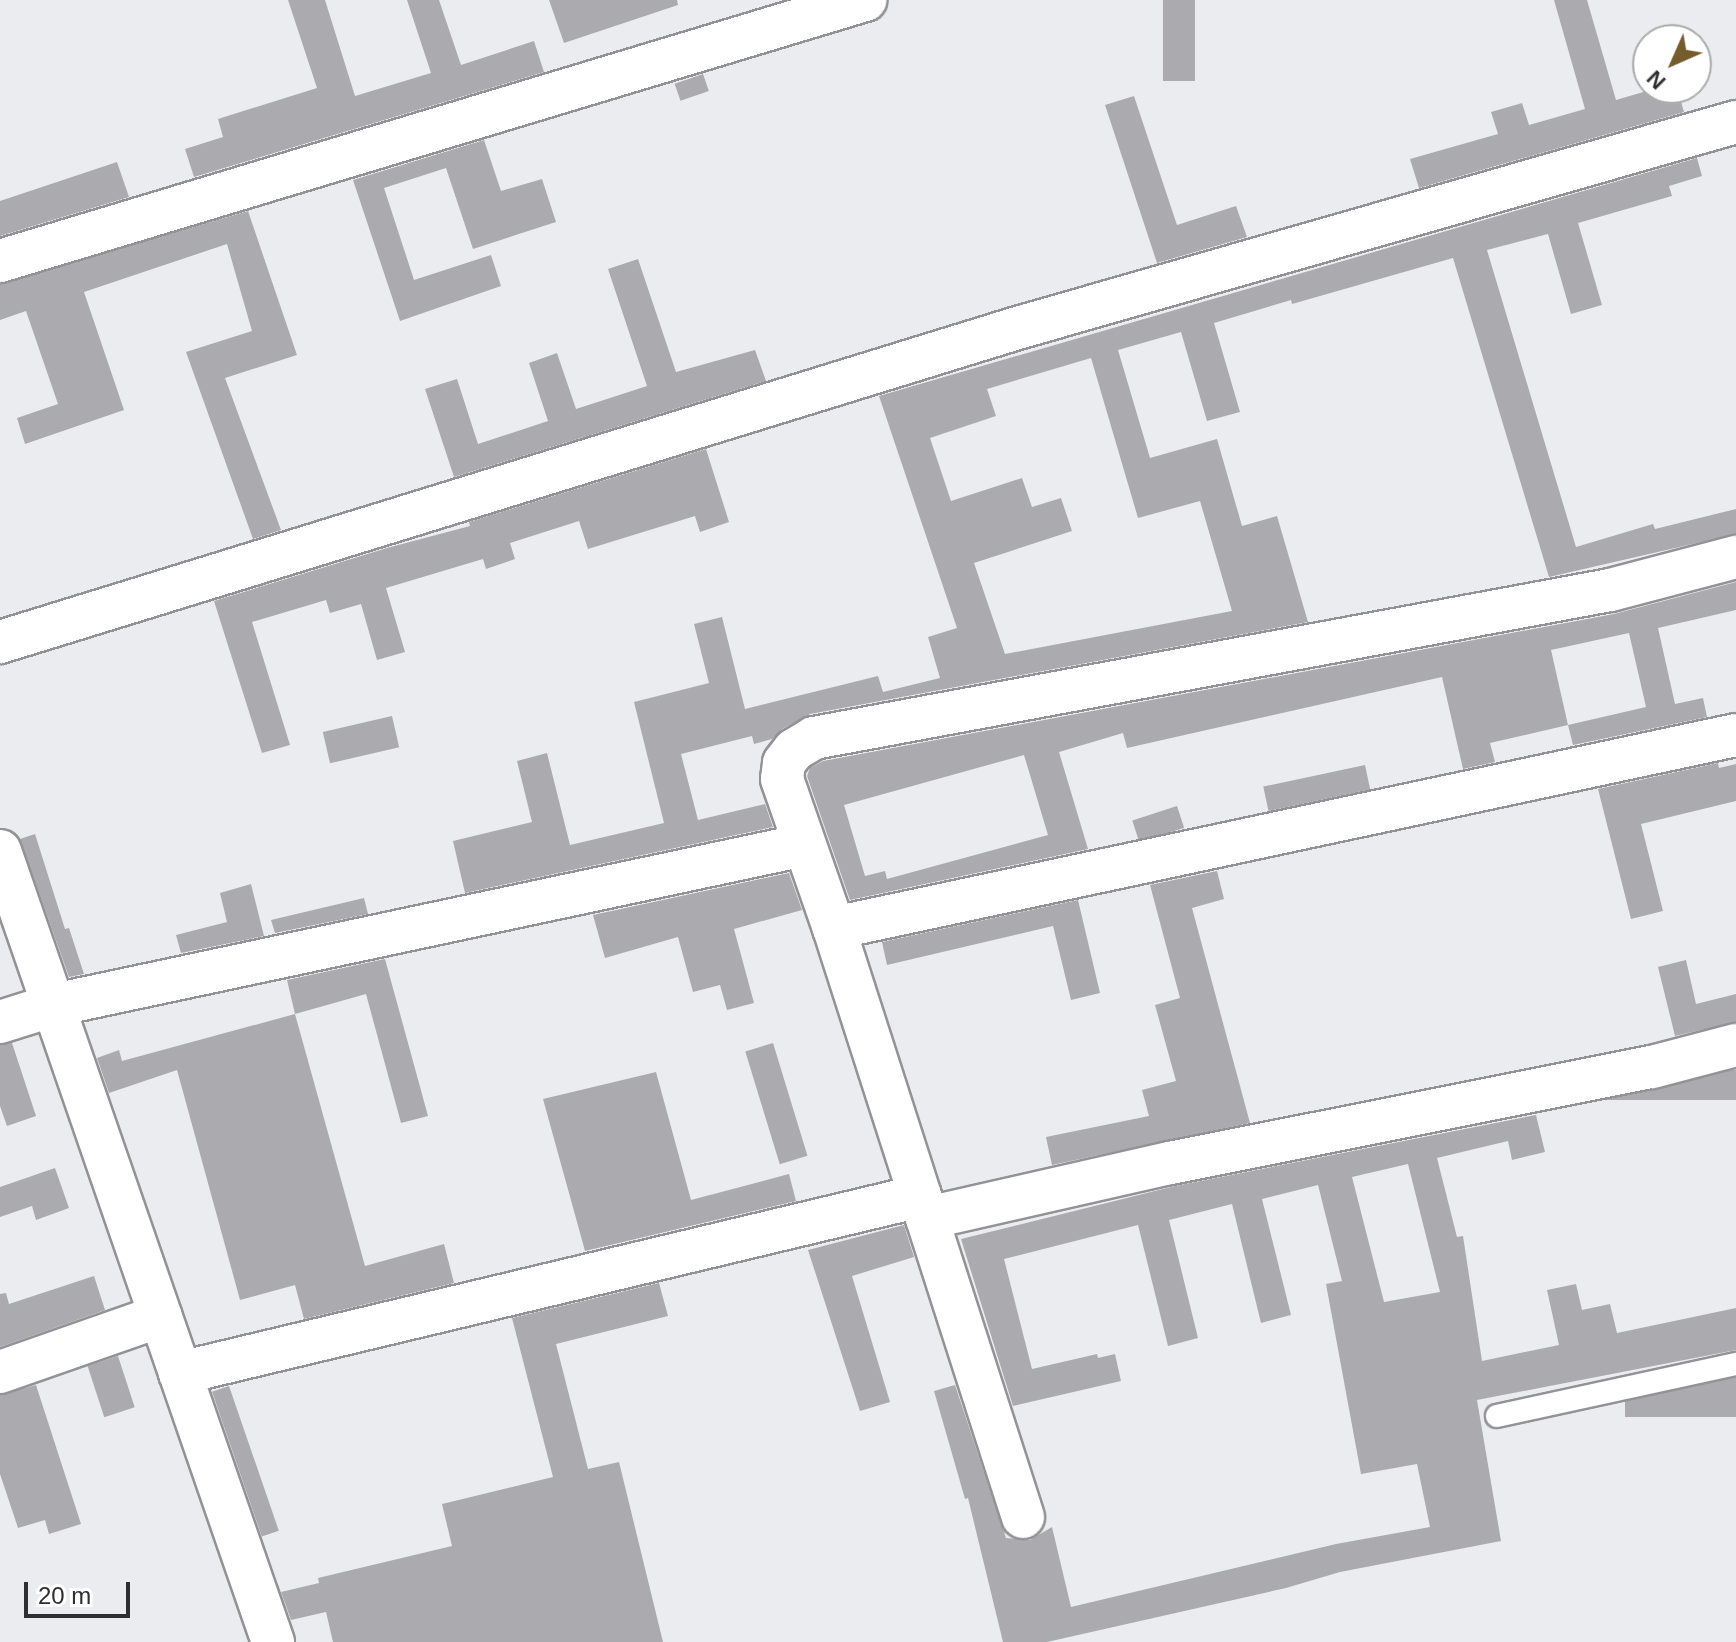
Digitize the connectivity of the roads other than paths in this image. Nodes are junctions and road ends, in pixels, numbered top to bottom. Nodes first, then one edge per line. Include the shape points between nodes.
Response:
1 (865, 0) edge
2 (1736, 122) edge
3 (0, 261) edge
4 (1736, 557) edge
5 (0, 642) edge
6 (1736, 735) edge
7 (804, 845) junction
8 (0, 851) edge
9 (834, 928) junction
10 (54, 1005) junction
11 (0, 1022) edge
12 (1736, 1045) edge
13 (923, 1207) junction
14 (160, 1316) junction
15 (1736, 1364) edge
16 (0, 1372) edge
17 (180, 1373) junction
18 (1497, 1416) dead end
19 (1023, 1517) dead end
20 (273, 1642) edge

1 - 3 street
2 - 5 street via 1021,327
4 - 7 street via 1610,590 814,738 794,750 784,763 782,779
6 - 9 street
7 - 9 street
7 - 10 street
8 - 10 street
9 - 13 street
10 - 11 street
10 - 14 street
12 - 13 street via 1652,1067
13 - 17 street
13 - 19 street
14 - 16 street
14 - 17 street
15 - 18 lane
17 - 20 street

